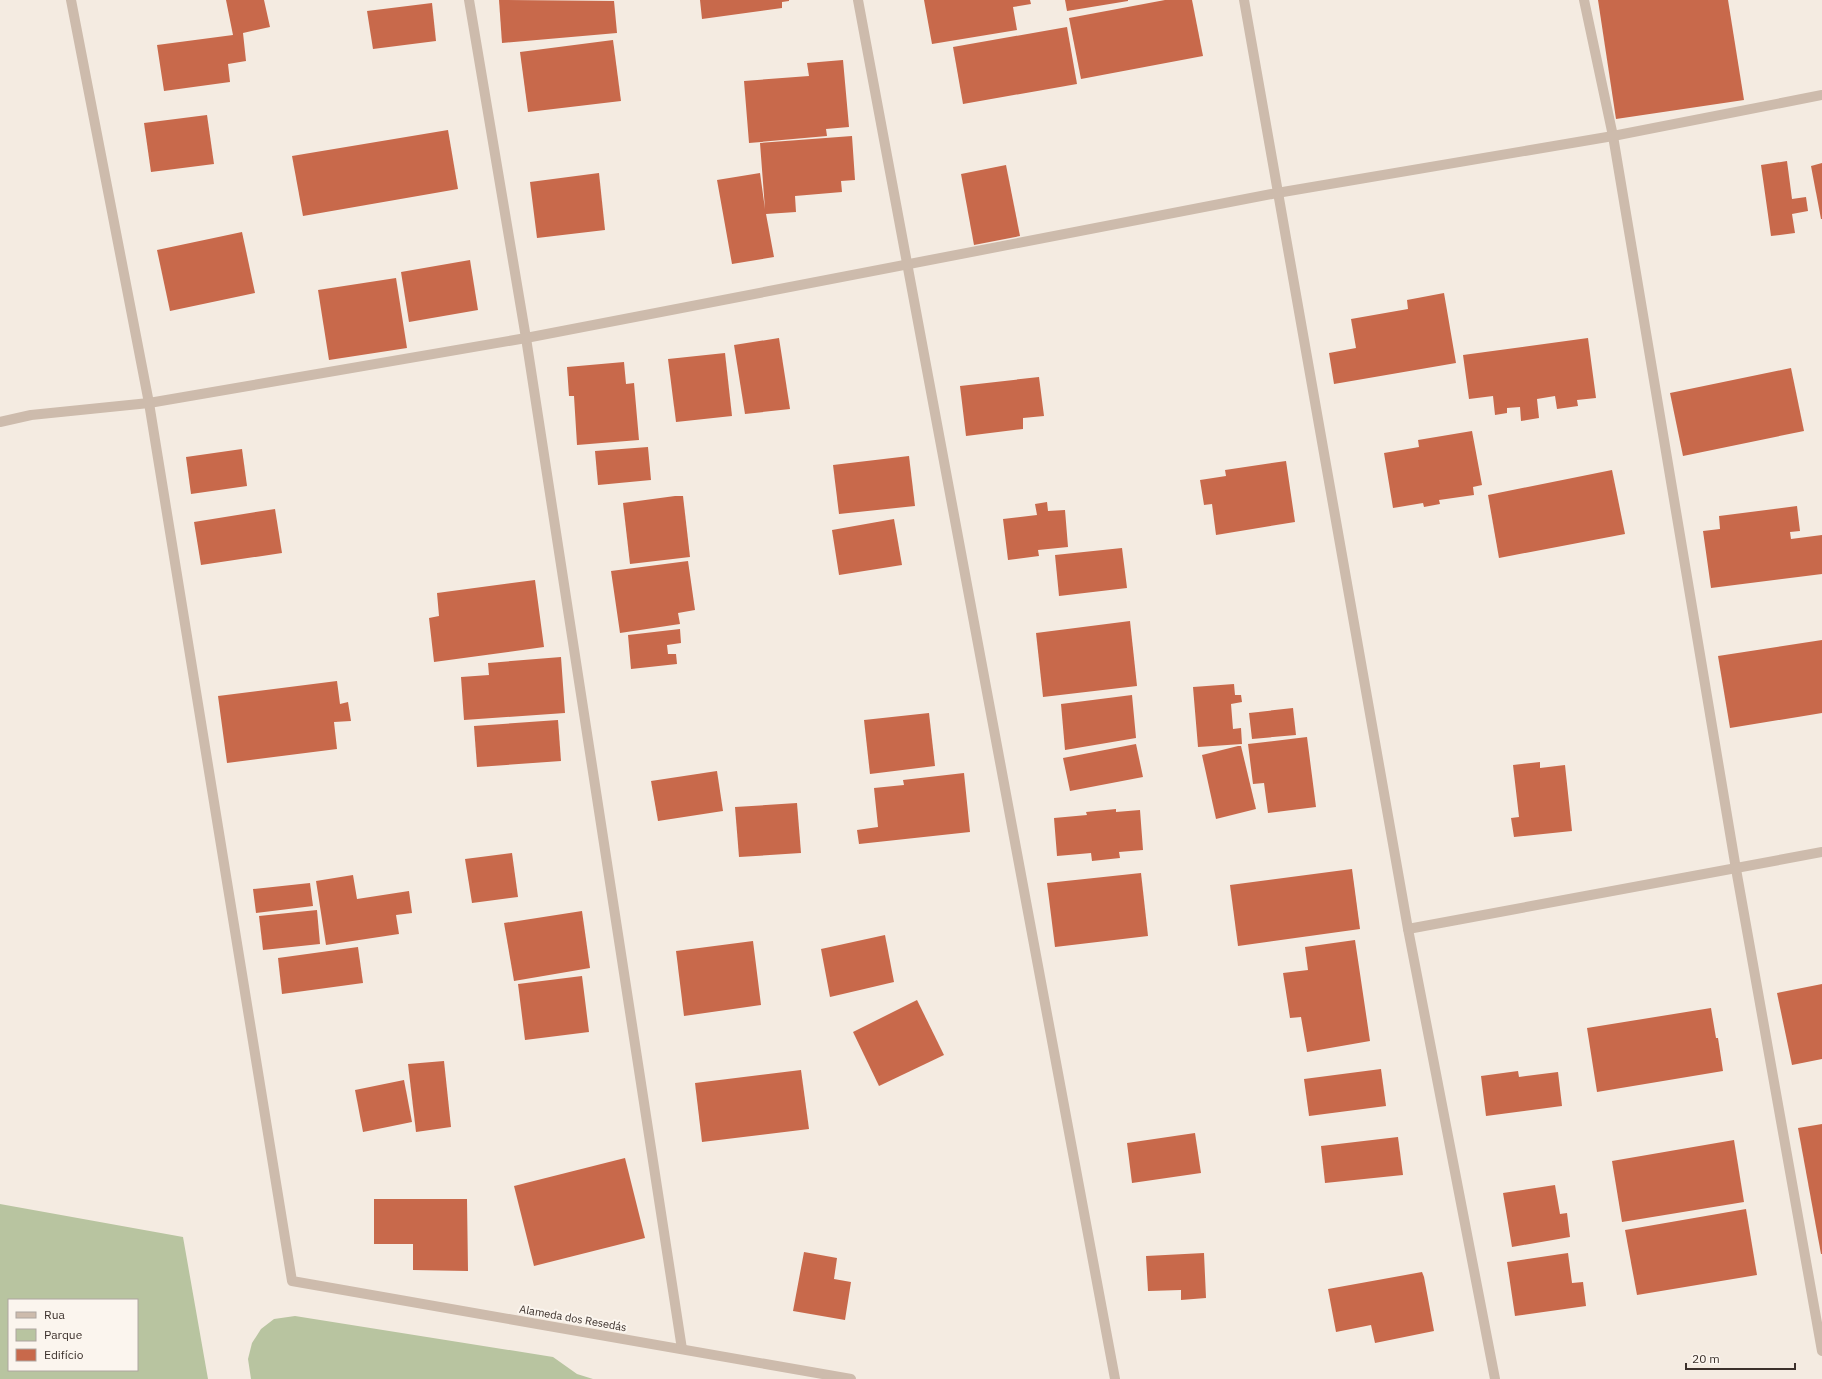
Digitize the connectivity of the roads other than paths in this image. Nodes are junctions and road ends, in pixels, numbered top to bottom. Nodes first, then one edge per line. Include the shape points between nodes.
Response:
1 (71, 0) edge
2 (469, 0) edge
3 (858, 0) edge
4 (1244, 0) edge
5 (1584, 0) edge
6 (1822, 95) edge
7 (1613, 136) junction
8 (1276, 192) junction
9 (906, 264) junction
10 (526, 338) junction
11 (149, 403) junction
12 (0, 422) edge
13 (1822, 852) edge
14 (1736, 869) junction
15 (1408, 929) junction
16 (682, 1349) junction
17 (1822, 1351) edge
18 (851, 1379) edge
19 (1115, 1379) edge
20 (1495, 1379) edge

1 - 11 street
2 - 10 street
3 - 9 street
4 - 8 street
5 - 7 street
6 - 7 street
7 - 8 street
7 - 14 street
8 - 9 street
8 - 15 street
9 - 10 street
9 - 19 street
10 - 11 street
10 - 16 street
11 - 12 street via 31,415
11 - 16 street, Alameda dos Resedás via 292,1281
13 - 14 street
14 - 15 street
14 - 17 street
15 - 20 street
16 - 18 street, Alameda dos Resedás

